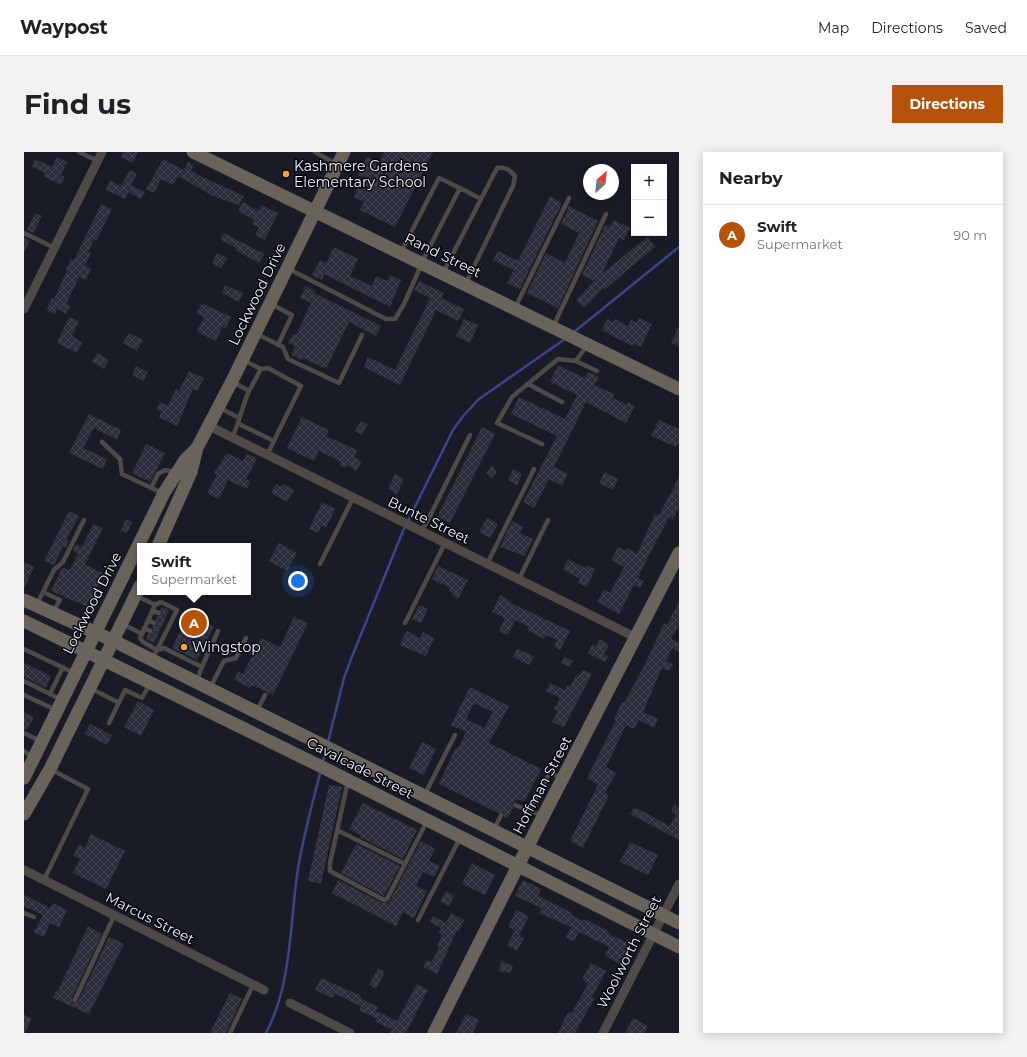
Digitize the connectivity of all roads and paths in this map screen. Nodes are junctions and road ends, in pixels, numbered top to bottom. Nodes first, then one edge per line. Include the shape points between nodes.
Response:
1 (79, 152) edge
2 (102, 152) edge
3 (193, 152) edge
4 (315, 152) edge
5 (344, 152) edge
6 (98, 161) junction
7 (338, 165) junction
8 (460, 188) junction
9 (569, 198) dead end
10 (480, 199) junction
11 (315, 212) junction
12 (606, 214) dead end
13 (24, 233) edge
14 (54, 248) junction
15 (401, 252) junction
16 (422, 262) junction
17 (287, 268) junction
18 (443, 273) junction
19 (466, 284) junction
20 (270, 304) junction
21 (515, 308) junction
22 (24, 309) edge
23 (557, 329) junction
24 (255, 333) junction
25 (362, 335) dead end
26 (583, 341) junction
27 (278, 345) junction
28 (242, 360) junction
29 (576, 362) junction
30 (261, 369) junction
31 (597, 371) dead end
32 (232, 382) junction
33 (528, 384) junction
34 (679, 389) edge
35 (249, 391) junction
36 (562, 402) dead end
37 (218, 407) junction
38 (239, 418) junction
39 (239, 424) junction
40 (209, 426) junction
41 (470, 435) dead end
42 (232, 438) junction
43 (274, 441) junction
44 (102, 442) dead end
45 (542, 444) dead end
46 (197, 448) junction
47 (267, 455) junction
48 (534, 469) dead end
49 (177, 473) junction
50 (151, 488) junction
51 (164, 493) junction
52 (353, 498) junction
53 (153, 516) junction
54 (84, 520) dead end
55 (548, 520) dead end
56 (168, 523) junction
57 (417, 529) junction
58 (140, 543) edge
59 (159, 543) edge
60 (445, 543) junction
61 (137, 549) edge
62 (679, 553) edge
63 (320, 564) dead end
64 (487, 564) junction
65 (518, 580) junction
66 (44, 592) junction
67 (137, 592) edge
68 (144, 595) edge
69 (24, 600) edge
70 (155, 605) junction
71 (36, 606) junction
72 (153, 611) junction
73 (158, 613) dead end
74 (53, 614) junction
75 (166, 617) dead end
76 (148, 620) junction
77 (172, 620) junction
78 (24, 621) edge
79 (154, 623) dead end
80 (405, 623) dead end
81 (122, 624) junction
82 (162, 626) dead end
83 (144, 628) junction
84 (167, 629) junction
85 (150, 631) dead end
86 (218, 631) dead end
87 (96, 633) junction
88 (142, 634) junction
89 (158, 635) dead end
90 (163, 638) junction
91 (246, 638) dead end
92 (636, 638) junction
93 (114, 642) junction
94 (24, 648) edge
95 (157, 650) junction
96 (86, 651) junction
97 (104, 659) junction
98 (151, 662) junction
99 (202, 667) junction
100 (69, 670) junction
101 (24, 681) edge
102 (151, 682) junction
103 (195, 683) junction
104 (89, 688) junction
105 (209, 690) junction
106 (24, 695) edge
107 (265, 695) dead end
108 (56, 701) junction
109 (119, 703) junction
110 (253, 712) junction
111 (109, 723) dead end
112 (243, 728) junction
113 (24, 733) edge
114 (455, 735) dead end
115 (41, 742) junction
116 (29, 754) edge
117 (50, 769) junction
118 (386, 776) junction
119 (24, 778) edge
120 (563, 778) junction
121 (348, 780) junction
122 (377, 794) junction
123 (424, 796) junction
124 (515, 805) dead end
125 (530, 810) junction
126 (24, 814) edge
127 (501, 815) dead end
128 (544, 816) junction
129 (427, 820) junction
130 (337, 830) junction
131 (494, 830) junction
132 (461, 837) junction
133 (528, 847) junction
134 (405, 864) junction
135 (518, 866) junction
136 (24, 870) edge
137 (44, 880) junction
138 (679, 884) edge
139 (24, 913) edge
140 (663, 915) junction
141 (114, 916) junction
142 (34, 917) dead end
143 (418, 920) dead end
144 (679, 923) edge
145 (654, 934) junction
146 (679, 947) edge
147 (253, 985) junction
148 (264, 990) dead end
149 (75, 1000) dead end
150 (290, 1003) dead end
151 (230, 1033) edge
152 (350, 1033) edge
153 (434, 1033) edge
154 (603, 1033) edge

1 - 6 lane
2 - 6 street
3 - 11 main road, Rand Street
4 - 7 lane
5 - 7 main road, Lockwood Drive
6 - 14 street
7 - 11 main road, Lockwood Drive
8 - 10 lane
8 - 15 lane via 439,178
8 - 16 lane
9 - 21 lane
10 - 18 lane
10 - 19 lane via 497,168 505,167 515,176 513,186
11 - 15 main road, Rand Street
11 - 17 main road, Lockwood Drive
12 - 23 lane
13 - 14 lane
14 - 22 street
15 - 16 main road, Rand Street
16 - 17 lane via 395,319 386,319
16 - 18 main road, Rand Street
17 - 20 main road, Lockwood Drive
18 - 19 main road, Rand Street
19 - 21 main road, Rand Street
20 - 24 main road, Lockwood Drive
20 - 27 lane via 292,316
21 - 23 main road, Rand Street
23 - 26 main road, Rand Street
24 - 27 lane
24 - 28 main road, Lockwood Drive
25 - 27 lane via 339,383 288,359 283,347
26 - 29 lane
26 - 34 main road, Rand Street
28 - 30 lane
28 - 32 main road, Lockwood Drive
29 - 31 lane
29 - 33 lane via 558,359
30 - 35 lane
30 - 43 lane via 268,368 301,386
32 - 35 lane
32 - 37 main road, Lockwood Drive
33 - 36 lane
33 - 45 lane via 512,397 497,423
35 - 38 lane
37 - 38 lane
37 - 40 main road, Lockwood Drive
38 - 39 lane
39 - 42 lane
39 - 43 lane
40 - 42 street, Bunte Street
40 - 46 main road, Lockwood Drive
41 - 57 lane via 427,522
42 - 47 street, Bunte Street
43 - 47 lane
44 - 50 lane via 120,460 122,474
46 - 49 main road, Lockwood Drive
46 - 56 main road, Lockwood Drive via 191,472
47 - 52 street, Bunte Street
48 - 64 lane
49 - 50 lane via 165,470 158,474
49 - 51 main road, Lockwood Drive
50 - 51 lane
51 - 53 main road, Lockwood Drive
52 - 57 street, Bunte Street
52 - 63 lane
53 - 56 main road
53 - 58 main road, Lockwood Drive
54 - 66 lane via 63,562 54,570
55 - 65 lane
56 - 59 main road, Lockwood Drive
57 - 60 street, Bunte Street
60 - 64 street, Bunte Street
60 - 80 lane
61 - 87 main road, Lockwood Drive
62 - 92 main road, Hoffman Street
64 - 65 street, Bunte Street
65 - 92 street, Bunte Street
66 - 71 lane
66 - 74 lane via 60,600
67 - 81 main road
68 - 70 lane
69 - 71 main road, Cavalcade Street
70 - 72 lane
70 - 77 lane via 161,602 177,610
71 - 74 main road, Cavalcade Street
72 - 73 lane
72 - 76 lane
74 - 87 main road, Cavalcade Street
75 - 77 lane
76 - 79 lane
76 - 83 lane
77 - 84 lane
78 - 96 main road, Cavalcade Street
81 - 88 lane
81 - 93 main road
82 - 84 lane
83 - 85 lane
83 - 88 lane
84 - 90 lane
86 - 99 lane
87 - 93 main road, Cavalcade Street
87 - 96 main road, Lockwood Drive
88 - 95 lane via 140,638 143,642
89 - 90 lane
90 - 95 lane
91 - 105 lane via 236,658 224,661
92 - 120 main road, Hoffman Street
93 - 97 main road
93 - 98 main road, Cavalcade Street
94 - 100 lane
95 - 98 lane
95 - 99 lane via 164,648
96 - 97 main road, Cavalcade Street
96 - 100 main road, Lockwood Drive
97 - 102 main road, Cavalcade Street
97 - 104 main road
98 - 103 main road, Cavalcade Street
99 - 103 lane
100 - 108 main road, Lockwood Drive
101 - 108 lane
102 - 109 lane via 142,698 125,690
102 - 112 main road, Cavalcade Street
103 - 105 main road, Cavalcade Street
104 - 109 lane
104 - 117 main road
105 - 110 main road, Cavalcade Street
106 - 108 lane
107 - 110 lane
108 - 115 main road, Lockwood Drive
109 - 111 lane
110 - 112 main road
110 - 118 main road, Cavalcade Street
112 - 121 main road, Cavalcade Street
113 - 115 lane
114 - 123 lane
115 - 116 main road, Lockwood Drive
116 - 117 main road
116 - 119 main road, Lockwood Drive
117 - 126 main road
117 - 137 lane via 88,789
118 - 122 main road
118 - 123 main road, Cavalcade Street
120 - 125 lane via 550,772
120 - 128 main road, Hoffman Street
121 - 122 main road, Cavalcade Street
121 - 130 lane
122 - 129 main road, Cavalcade Street
123 - 131 main road, Cavalcade Street
124 - 125 lane
125 - 128 lane
127 - 131 lane
128 - 133 main road, Hoffman Street
129 - 132 main road, Cavalcade Street
129 - 134 lane
130 - 134 lane
130 - 134 lane via 330,871 384,900 387,899
131 - 133 main road, Cavalcade Street
132 - 135 main road, Cavalcade Street
132 - 143 lane
133 - 135 main road, Hoffman Street
133 - 140 main road, Cavalcade Street
135 - 145 main road, Cavalcade Street
135 - 153 main road, Hoffman Street
136 - 137 street, Marcus Street
137 - 141 street, Marcus Street
138 - 140 street, Woolworth Street
139 - 142 lane
140 - 144 main road, Cavalcade Street
140 - 145 street, Woolworth Street
141 - 147 street, Marcus Street
141 - 149 lane
145 - 146 main road, Cavalcade Street
145 - 154 street, Woolworth Street
147 - 148 street, Marcus Street
147 - 151 lane
150 - 152 street

